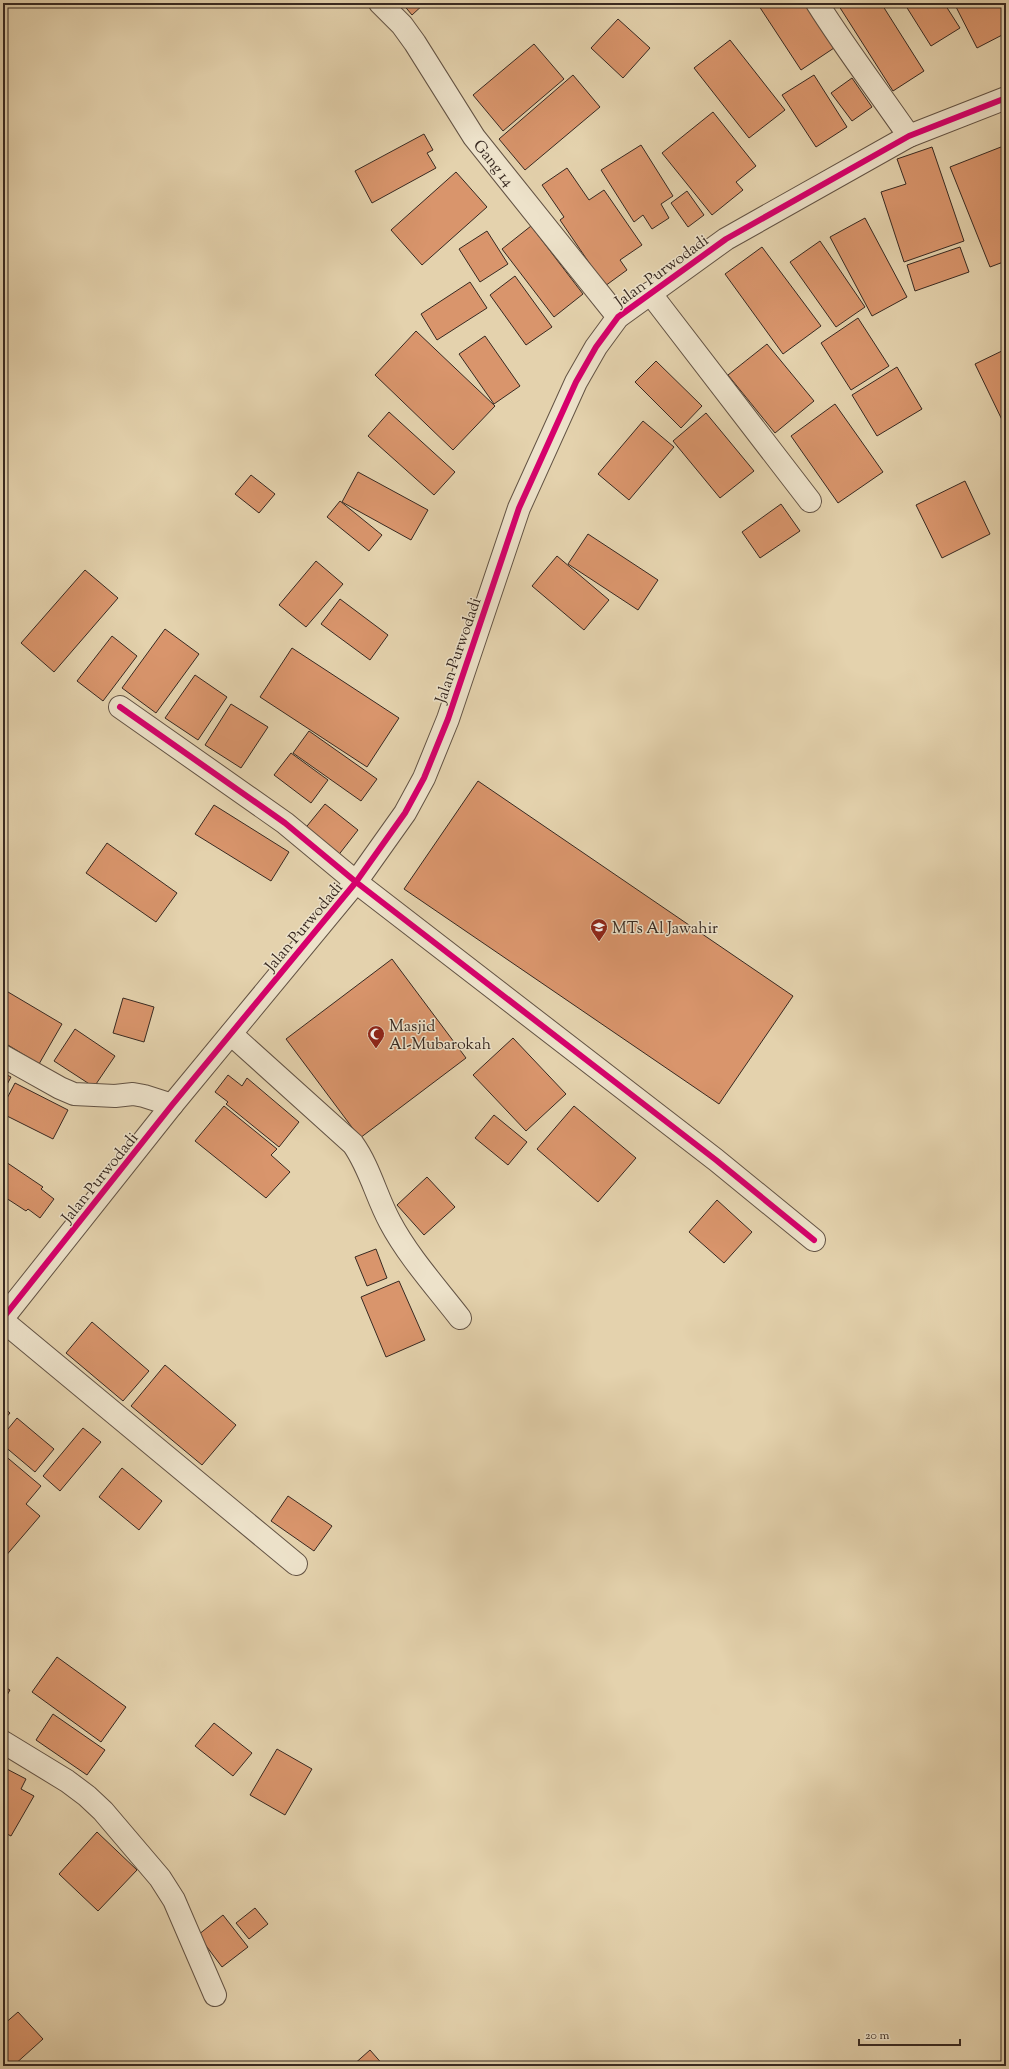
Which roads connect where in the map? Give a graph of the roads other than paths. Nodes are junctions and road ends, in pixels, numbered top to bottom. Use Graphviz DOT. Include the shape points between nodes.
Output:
graph roads {
  1 [pos="380,3"];
  2 [pos="817,3"];
  3 [pos="1006,98"];
  4 [pos="909,136"];
  5 [pos="650,293"];
  6 [pos="618,317"];
  7 [pos="810,501"];
  8 [pos="120,707"];
  9 [pos="356,882"];
  10 [pos="231,1034"];
  11 [pos="3,1056"];
  12 [pos="172,1106"];
  13 [pos="814,1240"];
  14 [pos="3,1318"];
  15 [pos="460,1318"];
  16 [pos="3,1321"];
  17 [pos="296,1564"];
  18 [pos="3,1742"];
  19 [pos="215,1995"];
  1 -- 6 [label="street, Gang 14" via="402,25 415,43 474,137"];
  2 -- 4 [label="street" via="838,37"];
  3 -- 4 [label="street, Jalan Purwodadi"];
  4 -- 5 [label="street, Jalan Purwodadi" via="726,239"];
  5 -- 6 [label="street, Jalan Purwodadi"];
  5 -- 7 [label="street"];
  6 -- 9 [label="street, Jalan Purwodadi" via="596,347 576,382 519,508 448,718 424,778 405,813"];
  8 -- 9 [label="street" via="285,823"];
  9 -- 10 [label="street, Jalan Purwodadi"];
  9 -- 13 [label="street" via="716,1160"];
  10 -- 12 [label="street, Jalan Purwodadi"];
  10 -- 15 [label="street" via="353,1144 401,1241"];
  11 -- 12 [label="street" via="74,1094 133,1094"];
  12 -- 14 [label="street, Jalan Purwodadi"];
  16 -- 17 [label="street"];
  18 -- 19 [label="street" via="67,1780 103,1811 174,1900"];
}
